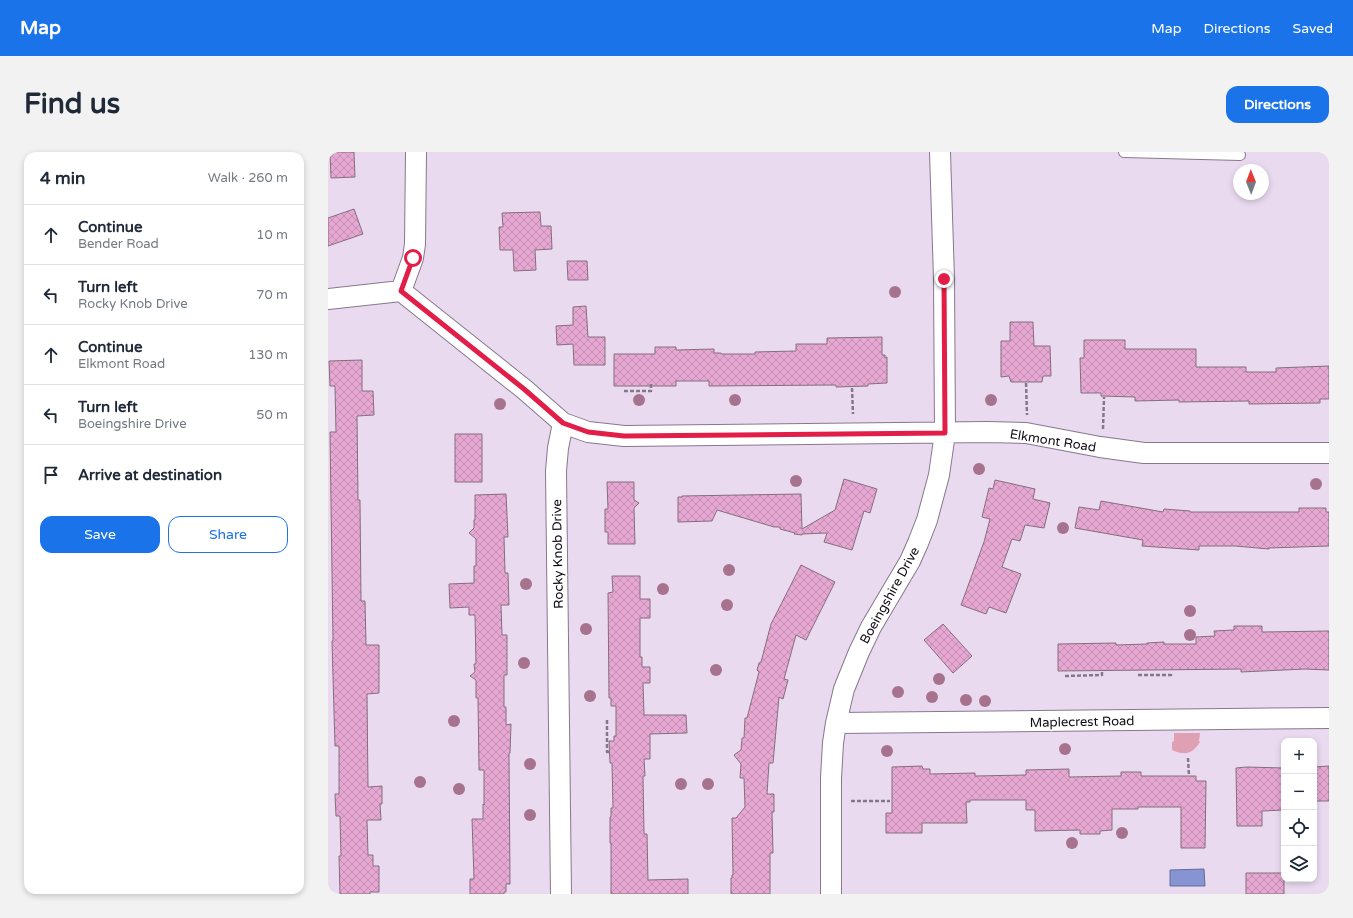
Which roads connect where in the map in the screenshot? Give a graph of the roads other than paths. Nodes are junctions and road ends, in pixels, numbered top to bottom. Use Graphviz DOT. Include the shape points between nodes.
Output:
graph roads {
  1 [pos="416,152"];
  2 [pos="940,152"];
  3 [pos="1124,152"];
  4 [pos="1240,155"];
  5 [pos="401,291"];
  6 [pos="328,299"];
  7 [pos="563,423"];
  8 [pos="945,433"];
  9 [pos="1329,453"];
  10 [pos="1329,718"];
  11 [pos="836,723"];
  12 [pos="561,894"];
  13 [pos="831,894"];
  1 -- 5 [label="street" via="415,244 413,258"];
  2 -- 8 [label="street, Boeingshire Drive"];
  3 -- 4 [label="lane"];
  5 -- 6 [label="street"];
  5 -- 7 [label="street"];
  7 -- 8 [label="street, Elkmont Road" via="588,432 624,436"];
  7 -- 12 [label="street, Rocky Knob Drive" via="556,471"];
  8 -- 9 [label="street, Elkmont Road" via="1026,433 1100,447 1158,454"];
  8 -- 11 [label="street, Boeingshire Drive" via="939,475 927,520 910,561 859,652 844,690"];
  10 -- 11 [label="street, Maplecrest Road"];
  11 -- 13 [label="street, Boeingshire Drive" via="832,743"];
}
